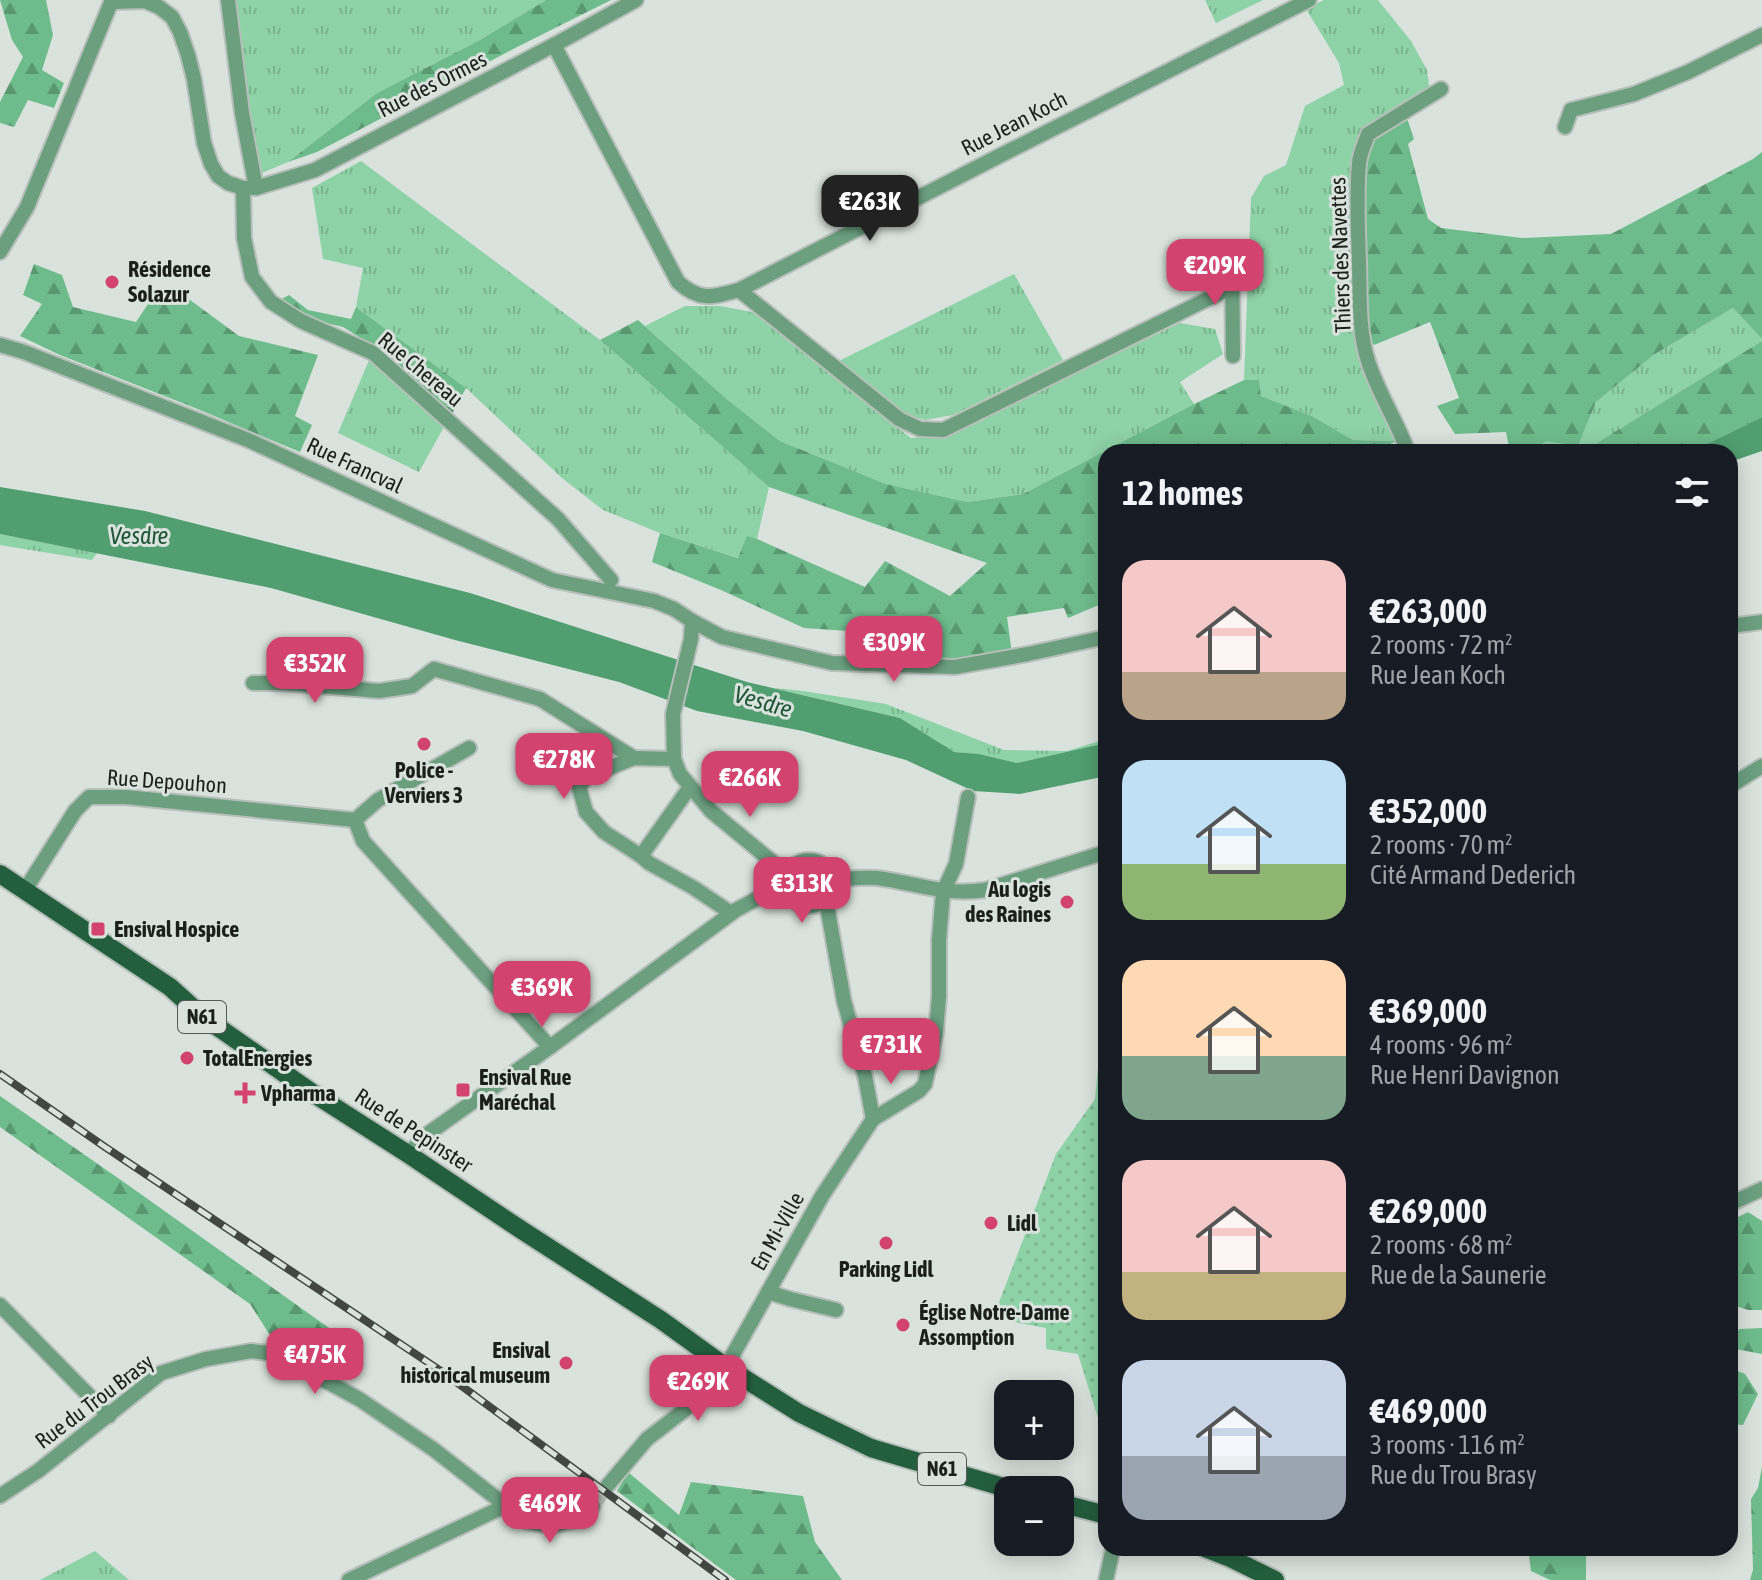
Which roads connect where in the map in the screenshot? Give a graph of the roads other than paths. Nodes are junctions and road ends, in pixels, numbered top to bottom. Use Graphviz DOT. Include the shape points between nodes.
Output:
graph roads {
  1 [pos="228,0"];
  2 [pos="636,0"];
  3 [pos="1309,0"];
  4 [pos="112,1"];
  5 [pos="1762,35"];
  6 [pos="554,45"];
  7 [pos="1441,89"];
  8 [pos="1565,127"];
  9 [pos="249,188"];
  10 [pos="0,252"];
  11 [pos="1232,256"];
  12 [pos="1234,286"];
  13 [pos="739,290"];
  14 [pos="0,345"];
  15 [pos="1233,356"];
  16 [pos="1405,444"];
  17 [pos="611,580"];
  18 [pos="692,621"];
  19 [pos="1762,622"];
  20 [pos="1738,625"];
  21 [pos="1098,639"];
  22 [pos="253,683"];
  23 [pos="469,748"];
  24 [pos="634,758"];
  25 [pos="674,759"];
  26 [pos="1762,766"];
  27 [pos="1738,781"];
  28 [pos="690,787"];
  29 [pos="968,797"];
  30 [pos="355,820"];
  31 [pos="1098,855"];
  32 [pos="641,856"];
  33 [pos="0,874"];
  34 [pos="787,874"];
  35 [pos="832,880"];
  36 [pos="25,890"];
  37 [pos="943,892"];
  38 [pos="788,893"];
  39 [pos="826,900"];
  40 [pos="731,913"];
  41 [pos="550,1047"];
  42 [pos="873,1119"];
  43 [pos="408,1154"];
  44 [pos="1762,1189"];
  45 [pos="1738,1200"];
  46 [pos="768,1292"];
  47 [pos="0,1305"];
  48 [pos="836,1310"];
  49 [pos="726,1367"];
  50 [pos="109,1416"];
  51 [pos="994,1484"];
  52 [pos="608,1485"];
  53 [pos="0,1496"];
  54 [pos="505,1506"];
  55 [pos="593,1506"];
  56 [pos="1074,1507"];
  57 [pos="1098,1513"];
  58 [pos="1111,1556"];
  59 [pos="1236,1556"];
  60 [pos="373,1575"];
  61 [pos="349,1580"];
  62 [pos="1106,1580"];
  63 [pos="1275,1580"];
  1 -- 9 [label="street, Rue Chereau"];
  2 -- 6 [label="street, Rue des Ormes"];
  3 -- 13 [label="street, Rue Jean Koch"];
  4 -- 9 [label="street" via="145,1 172,17 188,55 211,164 228,183"];
  4 -- 10 [label="street" via="27,207"];
  5 -- 8 [label="street" via="1634,94 1571,110"];
  6 -- 9 [label="street, Rue des Ormes" via="315,170"];
  6 -- 13 [label="street, Rue Jean Koch" via="678,282 700,297"];
  7 -- 16 [label="street, Thiers des Navettes" via="1368,134 1359,161 1362,334 1384,402"];
  9 -- 17 [label="street, Rue Chereau" via="244,238 252,277 271,302 373,353 558,519"];
  11 -- 12 [label="street"];
  12 -- 13 [label="street" via="943,430 920,429 899,419"];
  12 -- 15 [label="street"];
  14 -- 18 [label="street, Rue Francval" via="248,440 552,580 654,601"];
  18 -- 21 [label="street, Rue Francval" via="722,637 832,663 955,667"];
  18 -- 25 [label="street" via="673,714"];
  19 -- 20 [label="street"];
  22 -- 24 [label="street" via="379,691 412,686 434,669 540,699"];
  23 -- 30 [label="street" via="378,800"];
  24 -- 25 [label="street"];
  24 -- 32 [label="street" via="587,777 579,787 586,812 604,832"];
  25 -- 28 [label="street"];
  26 -- 27 [label="street"];
  28 -- 32 [label="street"];
  28 -- 34 [label="street"];
  29 -- 37 [label="street" via="956,864"];
  30 -- 36 [label="street, Rue Depouhon" via="89,797"];
  30 -- 41 [label="street" via="363,841"];
  31 -- 37 [label="street" via="985,890"];
  32 -- 40 [label="street"];
  33 -- 36 [label="main road, Rue de Pepinster / N61"];
  34 -- 35 [label="street" via="797,863 812,860 825,867"];
  34 -- 38 [label="street"];
  35 -- 37 [label="street" via="878,878"];
  35 -- 39 [label="street"];
  36 -- 43 [label="main road, Rue de Pepinster / N61" via="170,987 202,1016 311,1092"];
  37 -- 42 [label="street, En Mi-Ville" via="930,1069 919,1091"];
  38 -- 39 [label="street" via="793,901 810,907"];
  38 -- 40 [label="street" via="762,896"];
  39 -- 42 [label="street"];
  40 -- 41 [label="street"];
  41 -- 43 [label="street" via="429,1133"];
  42 -- 46 [label="street, En Mi-Ville"];
  43 -- 49 [label="main road, Rue de Pepinster / N61"];
  44 -- 45 [label="street"];
  46 -- 48 [label="street"];
  46 -- 49 [label="street, En Mi-Ville"];
  47 -- 50 [label="street"];
  49 -- 51 [label="main road, N61" via="799,1413 871,1448"];
  49 -- 52 [label="street, En Mi-Ville" via="647,1439"];
  50 -- 53 [label="street, Rue du Trou Brasy"];
  50 -- 54 [label="street, Rue du Trou Brasy" via="161,1373 251,1351 276,1354 372,1408"];
  54 -- 55 [label="street, Rue du Trou Brasy" via="527,1522 552,1526 573,1521"];
  54 -- 60 [label="street"];
  56 -- 57 [label="main road"];
  58 -- 62 [label="street"];
  59 -- 63 [label="main road"];
  60 -- 61 [label="street"];
}
